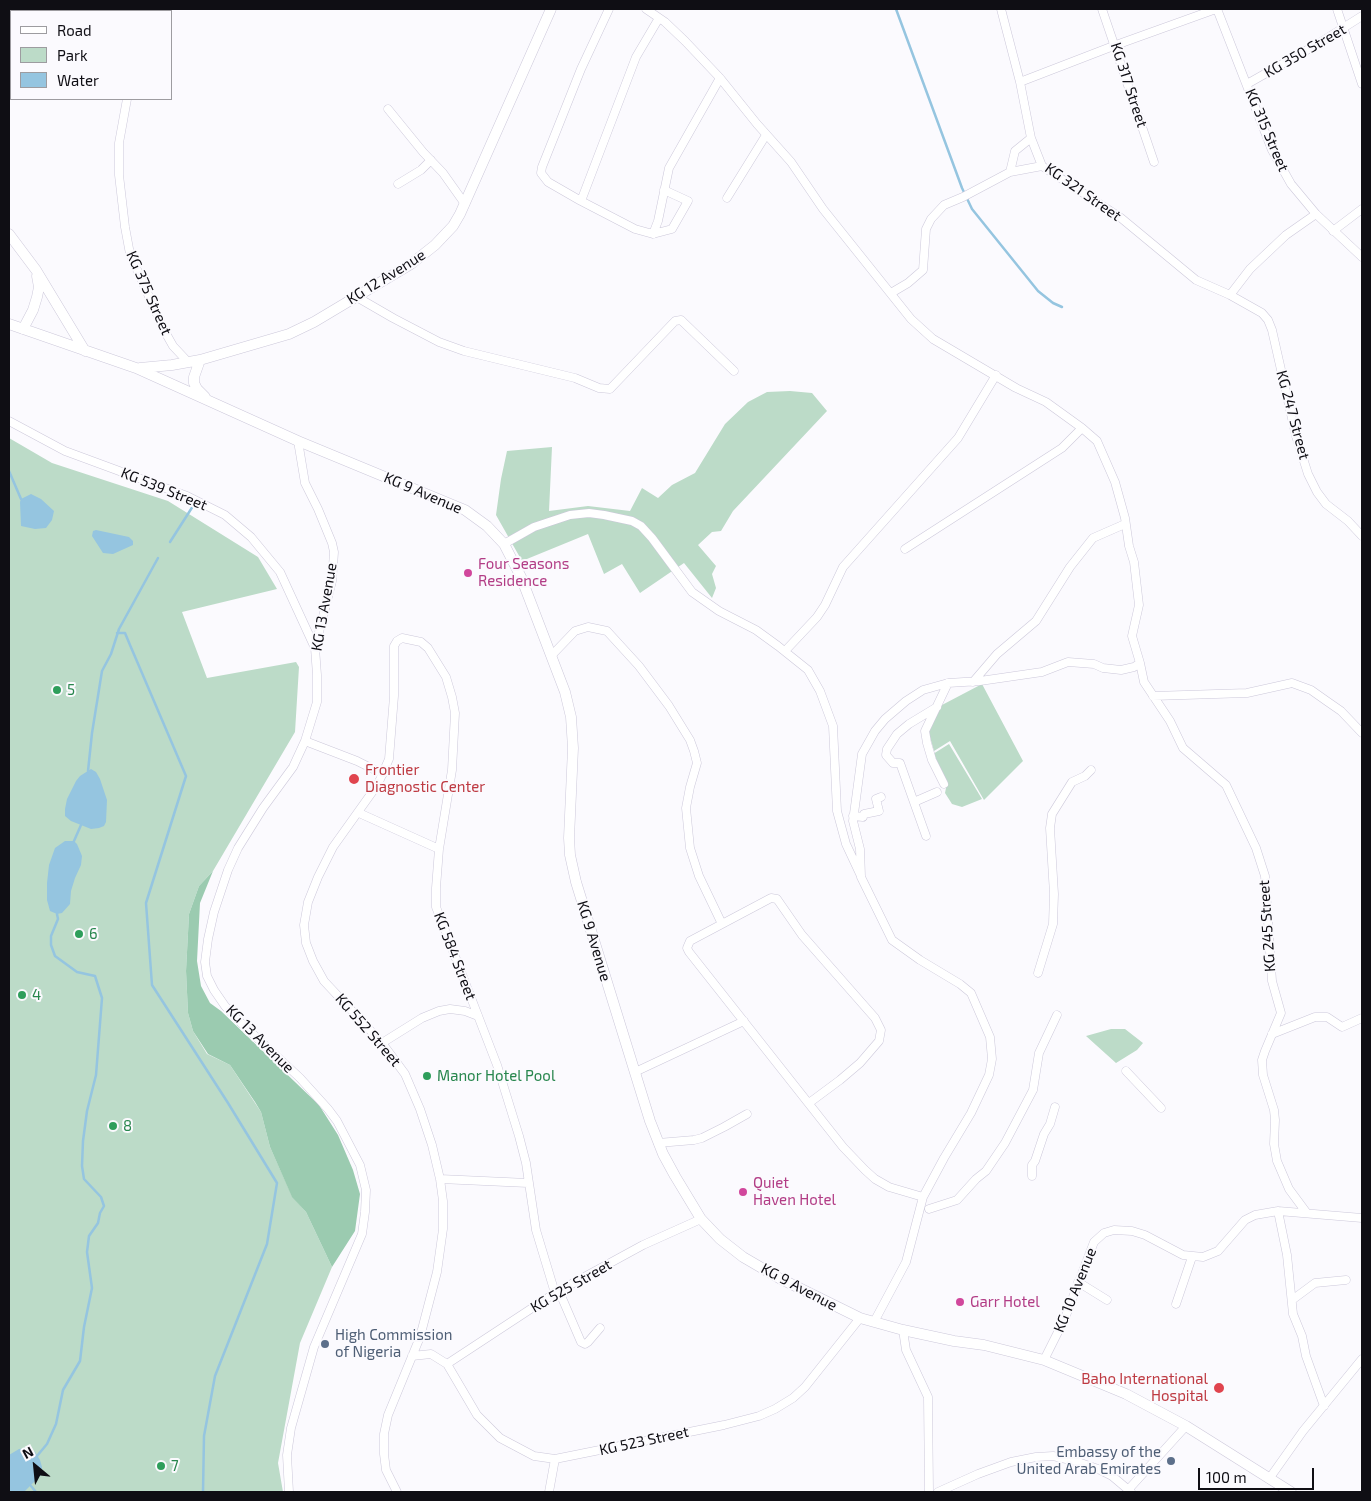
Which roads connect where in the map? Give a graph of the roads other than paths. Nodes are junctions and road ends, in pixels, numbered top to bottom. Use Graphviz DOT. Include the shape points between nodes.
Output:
graph roads {
  1 [pos="551,9"];
  2 [pos="609,9"];
  3 [pos="646,9"];
  4 [pos="1001,9"];
  5 [pos="1102,9"];
  6 [pos="1217,9"];
  7 [pos="1337,9"];
  8 [pos="1362,16"];
  9 [pos="659,18"];
  10 [pos="1344,28"];
  11 [pos="1116,45"];
  12 [pos="720,78"];
  13 [pos="1020,82"];
  14 [pos="1246,84"];
  15 [pos="1362,84"];
  16 [pos="127,100"];
  17 [pos="388,109"];
  18 [pos="766,135"];
  19 [pos="1031,138"];
  20 [pos="431,160"];
  21 [pos="1154,162"];
  22 [pos="1042,166"];
  23 [pos="1010,172"];
  24 [pos="398,184"];
  25 [pos="664,190"];
  26 [pos="727,198"];
  27 [pos="581,200"];
  28 [pos="465,204"];
  29 [pos="1362,209"];
  30 [pos="1316,214"];
  31 [pos="1334,231"];
  32 [pos="9,234"];
  33 [pos="653,234"];
  34 [pos="1362,257"];
  35 [pos="36,270"];
  36 [pos="891,292"];
  37 [pos="1230,295"];
  38 [pos="356,296"];
  39 [pos="9,324"];
  40 [pos="23,329"];
  41 [pos="85,351"];
  42 [pos="200,360"];
  43 [pos="188,362"];
  44 [pos="172,365"];
  45 [pos="136,368"];
  46 [pos="734,371"];
  47 [pos="996,375"];
  48 [pos="164,380"];
  49 [pos="208,400"];
  50 [pos="9,420"];
  51 [pos="1082,428"];
  52 [pos="298,441"];
  53 [pos="1125,524"];
  54 [pos="1362,536"];
  55 [pos="504,544"];
  56 [pos="905,550"];
  57 [pos="397,641"];
  58 [pos="315,648"];
  59 [pos="785,651"];
  60 [pos="552,655"];
  61 [pos="1140,663"];
  62 [pos="973,682"];
  63 [pos="948,683"];
  64 [pos="1153,696"];
  65 [pos="937,707"];
  66 [pos="1362,733"];
  67 [pos="305,741"];
  68 [pos="1090,770"];
  69 [pos="383,774"];
  70 [pos="944,784"];
  71 [pos="937,792"];
  72 [pos="882,796"];
  73 [pos="914,802"];
  74 [pos="359,812"];
  75 [pos="854,816"];
  76 [pos="926,836"];
  77 [pos="439,849"];
  78 [pos="861,877"];
  79 [pos="722,924"];
  80 [pos="1038,973"];
  81 [pos="1057,1015"];
  82 [pos="478,1016"];
  83 [pos="1362,1018"];
  84 [pos="744,1021"];
  85 [pos="1272,1034"];
  86 [pos="382,1043"];
  87 [pos="1126,1071"];
  88 [pos="635,1072"];
  89 [pos="809,1103"];
  90 [pos="1055,1107"];
  91 [pos="1161,1108"];
  92 [pos="747,1114"];
  93 [pos="658,1143"];
  94 [pos="1032,1176"];
  95 [pos="440,1179"];
  96 [pos="528,1183"];
  97 [pos="923,1197"];
  98 [pos="929,1209"];
  99 [pos="1278,1211"];
  100 [pos="1306,1212"];
  101 [pos="1362,1218"];
  102 [pos="701,1219"];
  103 [pos="1192,1257"];
  104 [pos="1346,1280"];
  105 [pos="1078,1282"];
  106 [pos="557,1292"];
  107 [pos="1107,1300"];
  108 [pos="1292,1300"];
  109 [pos="1176,1304"];
  110 [pos="860,1318"];
  111 [pos="874,1322"];
  112 [pos="600,1328"];
  113 [pos="903,1330"];
  114 [pos="412,1356"];
  115 [pos="1362,1359"];
  116 [pos="1044,1360"];
  117 [pos="447,1364"];
  118 [pos="1324,1406"];
  119 [pos="1186,1426"];
  120 [pos="555,1459"];
  121 [pos="1269,1479"];
  122 [pos="1130,1491"];
  123 [pos="289,1492"];
  124 [pos="397,1492"];
  125 [pos="549,1492"];
  126 [pos="929,1492"];
  127 [pos="938,1492"];
  128 [pos="1291,1492"];
  1 -- 28 [label="main road, KG 12 Avenue"];
  2 -- 27 [label="street" via="542,166 548,182"];
  3 -- 9 [label="street, KG 245 Street"];
  4 -- 13 [label="street, KG 321 Street"];
  5 -- 11 [label="street, KG 317 Street"];
  6 -- 11 [label="street"];
  6 -- 14 [label="street, KG 315 Street"];
  7 -- 10 [label="street"];
  8 -- 10 [label="street, KG 350 Street"];
  9 -- 12 [label="street, KG 245 Street" via="686,41"];
  9 -- 27 [label="street" via="636,58"];
  10 -- 14 [label="street, KG 350 Street"];
  10 -- 15 [label="street"];
  11 -- 13 [label="street"];
  11 -- 21 [label="street, KG 317 Street"];
  12 -- 18 [label="street, KG 245 Street"];
  12 -- 25 [label="street" via="669,168"];
  13 -- 19 [label="street, KG 321 Street"];
  14 -- 30 [label="street, KG 315 Street" via="1280,166 1290,184"];
  16 -- 43 [label="street, KG 375 Street" via="119,143 119,175 130,254 168,338"];
  17 -- 20 [label="street"];
  18 -- 26 [label="street"];
  18 -- 36 [label="street, KG 245 Street" via="791,162 823,209"];
  19 -- 22 [label="street, KG 321 Street"];
  19 -- 23 [label="street" via="1015,151"];
  20 -- 24 [label="street" via="422,170"];
  20 -- 28 [label="street"];
  22 -- 23 [label="street"];
  22 -- 37 [label="street, KG 321 Street" via="1121,218 1196,280"];
  23 -- 36 [label="street" via="944,205 926,229 923,270 913,280"];
  25 -- 33 [label="street"];
  25 -- 33 [label="street" via="688,202 672,229"];
  27 -- 33 [label="street" via="635,229"];
  28 -- 38 [label="main road, KG 12 Avenue" via="453,226 435,245 411,264"];
  29 -- 31 [label="street"];
  30 -- 31 [label="street, KG 315 Street"];
  30 -- 37 [label="street" via="1286,235 1250,269"];
  31 -- 34 [label="street, KG 315 Street"];
  32 -- 35 [label="main road"];
  35 -- 40 [label="main road" via="37,297"];
  35 -- 41 [label="main road"];
  36 -- 47 [label="street, KG 245 Street" via="902,309 933,339"];
  37 -- 54 [label="street, KG 247 Street" via="1262,313 1268,320 1308,474 1326,504"];
  38 -- 42 [label="main road, KG 12 Avenue" via="289,334"];
  38 -- 46 [label="street" via="439,342 575,378 598,388 610,389 676,321 681,320"];
  39 -- 40 [label="main road, KG 9 Avenue"];
  40 -- 41 [label="main road, KG 9 Avenue"];
  41 -- 45 [label="main road, KG 9 Avenue"];
  42 -- 43 [label="main road, KG 12 Avenue"];
  42 -- 49 [label="main road" via="194,383"];
  43 -- 44 [label="main road, KG 12 Avenue"];
  44 -- 45 [label="main road, KG 12 Avenue"];
  44 -- 48 [label="main road"];
  45 -- 48 [label="main road, KG 9 Avenue"];
  47 -- 51 [label="street, KG 245 Street" via="1046,402"];
  47 -- 59 [label="street" via="958,438 843,567 817,617"];
  48 -- 49 [label="main road, KG 9 Avenue"];
  49 -- 52 [label="main road, KG 9 Avenue"];
  50 -- 58 [label="street, KG 539 Street" via="65,451 188,496 225,516 251,538 280,572"];
  51 -- 53 [label="street, KG 245 Street" via="1102,450 1115,482"];
  51 -- 56 [label="street" via="1062,448"];
  52 -- 55 [label="main road, KG 9 Avenue" via="465,510"];
  52 -- 58 [label="street, KG 13 Avenue" via="305,483 334,552 332,581"];
  53 -- 61 [label="street, KG 245 Street" via="1139,605 1132,636"];
  53 -- 62 [label="street" via="1093,538 1070,567 1036,621 998,654"];
  55 -- 59 [label="street" via="534,527 570,515 604,514 632,521 652,538 692,592"];
  55 -- 60 [label="main road, KG 9 Avenue" via="521,577"];
  57 -- 69 [label="street, KG 552 Street" via="394,646 391,744"];
  57 -- 77 [label="street, KG 584 Street" via="408,638 428,648 446,677 452,697 452,770"];
  58 -- 67 [label="street, KG 13 Avenue" via="317,702"];
  59 -- 78 [label="street" via="808,670 827,708 832,726 837,811 846,844"];
  60 -- 79 [label="street" via="575,630 588,627 607,631 670,706 690,740 697,763 686,808 690,848 699,876"];
  60 -- 88 [label="main road, KG 9 Avenue" via="571,717 570,855"];
  61 -- 62 [label="street" via="1125,670 1068,662 1042,672"];
  61 -- 64 [label="street, KG 245 Street" via="1144,682"];
  62 -- 63 [label="street"];
  63 -- 65 [label="street"];
  63 -- 75 [label="street" via="923,690 906,701 875,731 862,754"];
  64 -- 66 [label="street" via="1247,693 1292,683 1311,690 1328,702"];
  64 -- 85 [label="street, KG 245 Street" via="1183,748 1226,784 1256,848 1265,876 1272,981 1281,1013"];
  65 -- 70 [label="street" via="925,731 932,760"];
  65 -- 73 [label="street" via="897,734 887,749 886,755 893,763 900,763"];
  67 -- 69 [label="street"];
  67 -- 123 [label="street, KG 13 Avenue" via="292,767 238,848 214,912 205,962 207,976 226,1006 333,1115 360,1165 366,1190 362,1234 314,1347 293,1419 287,1455"];
  68 -- 80 [label="street" via="1072,782 1052,814 1053,924"];
  69 -- 74 [label="street, KG 552 Street"];
  71 -- 73 [label="street"];
  72 -- 75 [label="street" via="876,800 879,811 863,817"];
  73 -- 76 [label="street"];
  74 -- 77 [label="street"];
  74 -- 86 [label="street, KG 552 Street" via="333,847 308,902 304,925 306,943 324,981"];
  75 -- 78 [label="street"];
  77 -- 82 [label="street, KG 584 Street" via="436,907"];
  78 -- 97 [label="street" via="892,940 971,994 990,1037 992,1059 989,1076 972,1113"];
  79 -- 84 [label="street" via="690,942 687,948"];
  79 -- 89 [label="street" via="771,898 777,899 802,936 879,1024 881,1034 873,1049"];
  81 -- 98 [label="street" via="1039,1053 1033,1090 1005,1143 986,1171 957,1200"];
  82 -- 86 [label="street" via="465,1010 439,1011"];
  82 -- 96 [label="street, KG 584 Street" via="519,1136"];
  83 -- 85 [label="street" via="1342,1027 1327,1017 1315,1017"];
  84 -- 88 [label="street"];
  84 -- 89 [label="street"];
  85 -- 100 [label="street, KG 245 Street" via="1262,1060 1263,1075 1274,1110 1277,1161 1289,1189"];
  86 -- 95 [label="street, KG 552 Street" via="406,1074 432,1145"];
  87 -- 91 [label="street"];
  88 -- 93 [label="main road, KG 9 Avenue"];
  89 -- 97 [label="street" via="843,1147 875,1179"];
  90 -- 94 [label="street" via="1032,1165"];
  92 -- 93 [label="street" via="702,1138"];
  93 -- 102 [label="main road, KG 9 Avenue"];
  95 -- 96 [label="street"];
  95 -- 114 [label="street, KG 552 Street" via="443,1229 437,1272"];
  96 -- 106 [label="street, KG 584 Street" via="536,1230"];
  97 -- 111 [label="street" via="906,1262"];
  99 -- 100 [label="street"];
  99 -- 103 [label="street" via="1245,1220 1218,1251"];
  99 -- 108 [label="street"];
  100 -- 101 [label="street"];
  102 -- 106 [label="street, KG 525 Street" via="643,1245"];
  102 -- 110 [label="main road, KG 9 Avenue" via="743,1256"];
  103 -- 105 [label="street, KG 10 Avenue" via="1169,1249 1145,1235 1114,1230 1094,1242"];
  103 -- 109 [label="street"];
  104 -- 108 [label="street" via="1315,1283"];
  105 -- 107 [label="street"];
  105 -- 116 [label="street, KG 10 Avenue"];
  106 -- 112 [label="street, KG 584 Street" via="581,1342 588,1342"];
  106 -- 117 [label="street, KG 525 Street"];
  108 -- 118 [label="street" via="1306,1356"];
  110 -- 111 [label="main road, KG 9 Avenue"];
  110 -- 120 [label="street, KG 523 Street" via="805,1387 775,1409 724,1425"];
  111 -- 113 [label="main road, KG 9 Avenue"];
  113 -- 116 [label="main road, KG 9 Avenue"];
  113 -- 126 [label="street" via="906,1350 928,1397"];
  114 -- 117 [label="street, KG 523 Street" via="431,1354"];
  114 -- 124 [label="street, KG 552 Street" via="388,1415 384,1434 386,1470"];
  115 -- 118 [label="street"];
  116 -- 119 [label="main road, KG 9 Avenue" via="1126,1394"];
  117 -- 120 [label="street, KG 523 Street" via="477,1414 500,1438 534,1456"];
  118 -- 121 [label="street"];
  119 -- 121 [label="main road, KG 9 Avenue"];
  119 -- 122 [label="street"];
  120 -- 125 [label="street"];
  121 -- 128 [label="main road, KG 9 Avenue"];
  122 -- 127 [label="street" via="1098,1469 1068,1459 1036,1456 1010,1462"];
}
